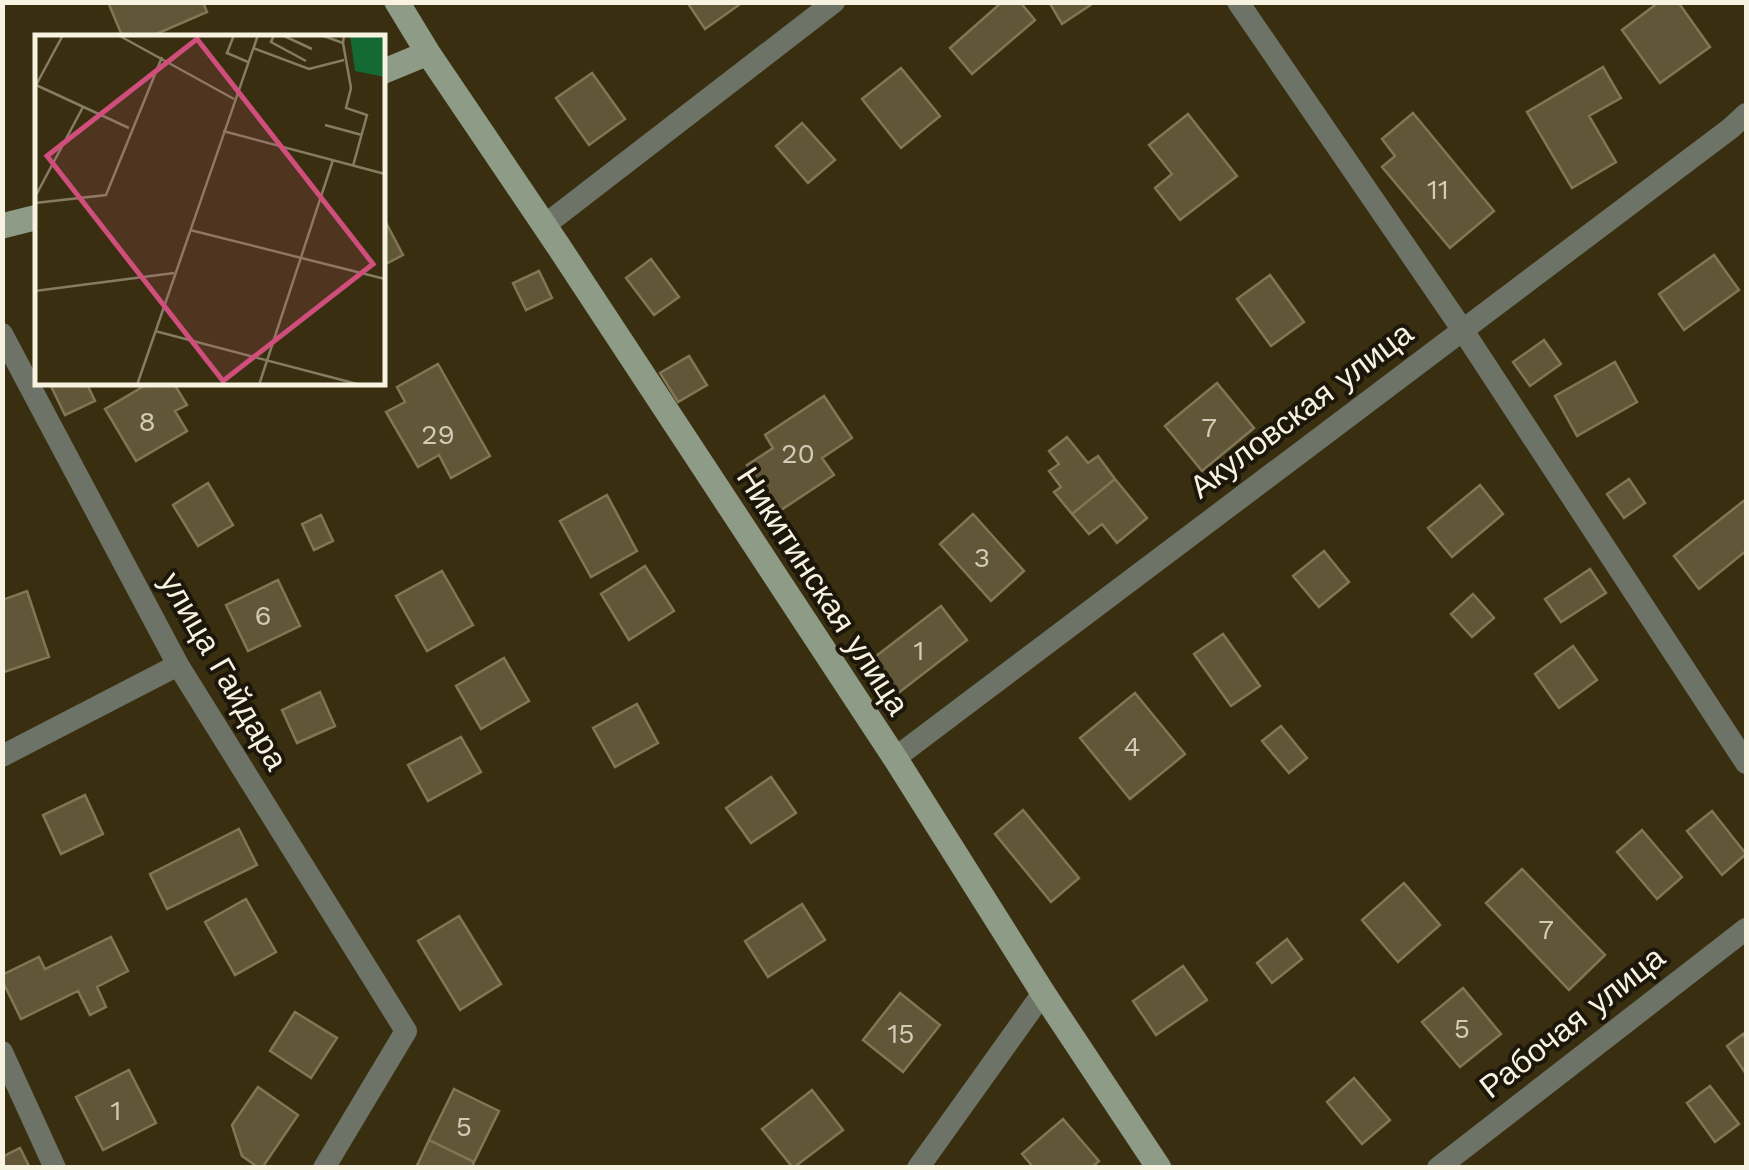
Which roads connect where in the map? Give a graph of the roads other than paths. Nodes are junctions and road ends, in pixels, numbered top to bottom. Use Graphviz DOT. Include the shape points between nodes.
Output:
graph roads {
  1 [pos="397,2"];
  2 [pos="834,2"];
  3 [pos="1238,2"];
  4 [pos="428,53"];
  5 [pos="385,71"];
  6 [pos="1746,114"];
  7 [pos="35,217"];
  8 [pos="544,225"];
  9 [pos="2,226"];
  10 [pos="1462,329"];
  11 [pos="2,334"];
  12 [pos="178,666"];
  13 [pos="2,756"];
  14 [pos="894,758"];
  15 [pos="1746,763"];
  16 [pos="1746,928"];
  17 [pos="1043,993"];
  18 [pos="2,1052"];
  19 [pos="55,1168"];
  20 [pos="324,1168"];
  21 [pos="918,1168"];
  22 [pos="1158,1168"];
  23 [pos="1438,1168"];
  1 -- 4 [label="street, Никитинская улица"];
  2 -- 8 [label="street"];
  3 -- 10 [label="street"];
  4 -- 5 [label="street"];
  4 -- 8 [label="street, Никитинская улица"];
  6 -- 10 [label="street, Акуловская улица"];
  7 -- 9 [label="street"];
  8 -- 14 [label="street, Никитинская улица"];
  10 -- 14 [label="street, Акуловская улица"];
  10 -- 15 [label="street"];
  11 -- 12 [label="street, улица Гайдара"];
  12 -- 13 [label="street"];
  12 -- 20 [label="street, улица Гайдара" via="406,1031"];
  14 -- 17 [label="street, Никитинская улица"];
  16 -- 23 [label="street, Рабочая улица"];
  17 -- 21 [label="street"];
  17 -- 22 [label="street, Никитинская улица"];
  18 -- 19 [label="street"];
}
